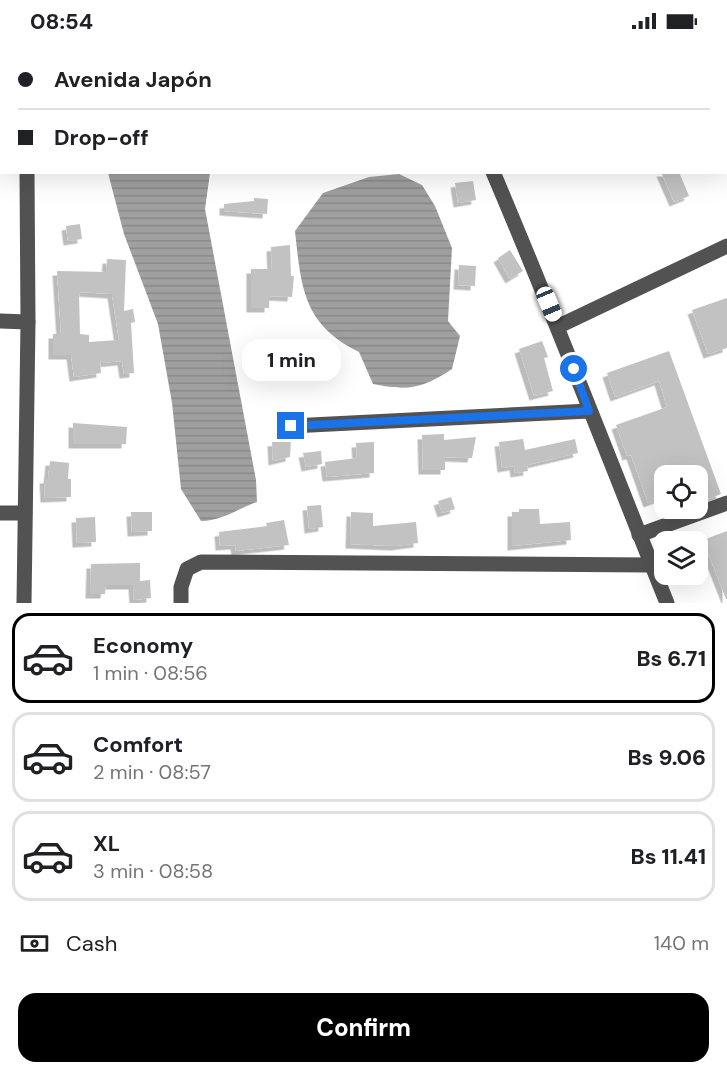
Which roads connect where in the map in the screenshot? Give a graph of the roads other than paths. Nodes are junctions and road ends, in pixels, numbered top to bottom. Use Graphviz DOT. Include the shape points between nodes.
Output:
graph roads {
  1 [pos="27,174"];
  2 [pos="495,174"];
  3 [pos="727,246"];
  4 [pos="0,321"];
  5 [pos="28,322"];
  6 [pos="559,326"];
  7 [pos="589,411"];
  8 [pos="291,426"];
  9 [pos="727,503"];
  10 [pos="0,513"];
  11 [pos="25,513"];
  12 [pos="639,535"];
  13 [pos="651,566"];
  14 [pos="24,603"];
  15 [pos="181,603"];
  16 [pos="667,603"];
  1 -- 5 [label="street"];
  2 -- 6 [label="street"];
  3 -- 6 [label="street"];
  4 -- 5 [label="street"];
  5 -- 11 [label="street"];
  6 -- 7 [label="street"];
  7 -- 8 [label="street"];
  7 -- 12 [label="street"];
  9 -- 12 [label="street"];
  10 -- 11 [label="street"];
  11 -- 14 [label="street"];
  12 -- 13 [label="street"];
  13 -- 15 [label="street" via="201,562 187,569"];
  13 -- 16 [label="street"];
}
